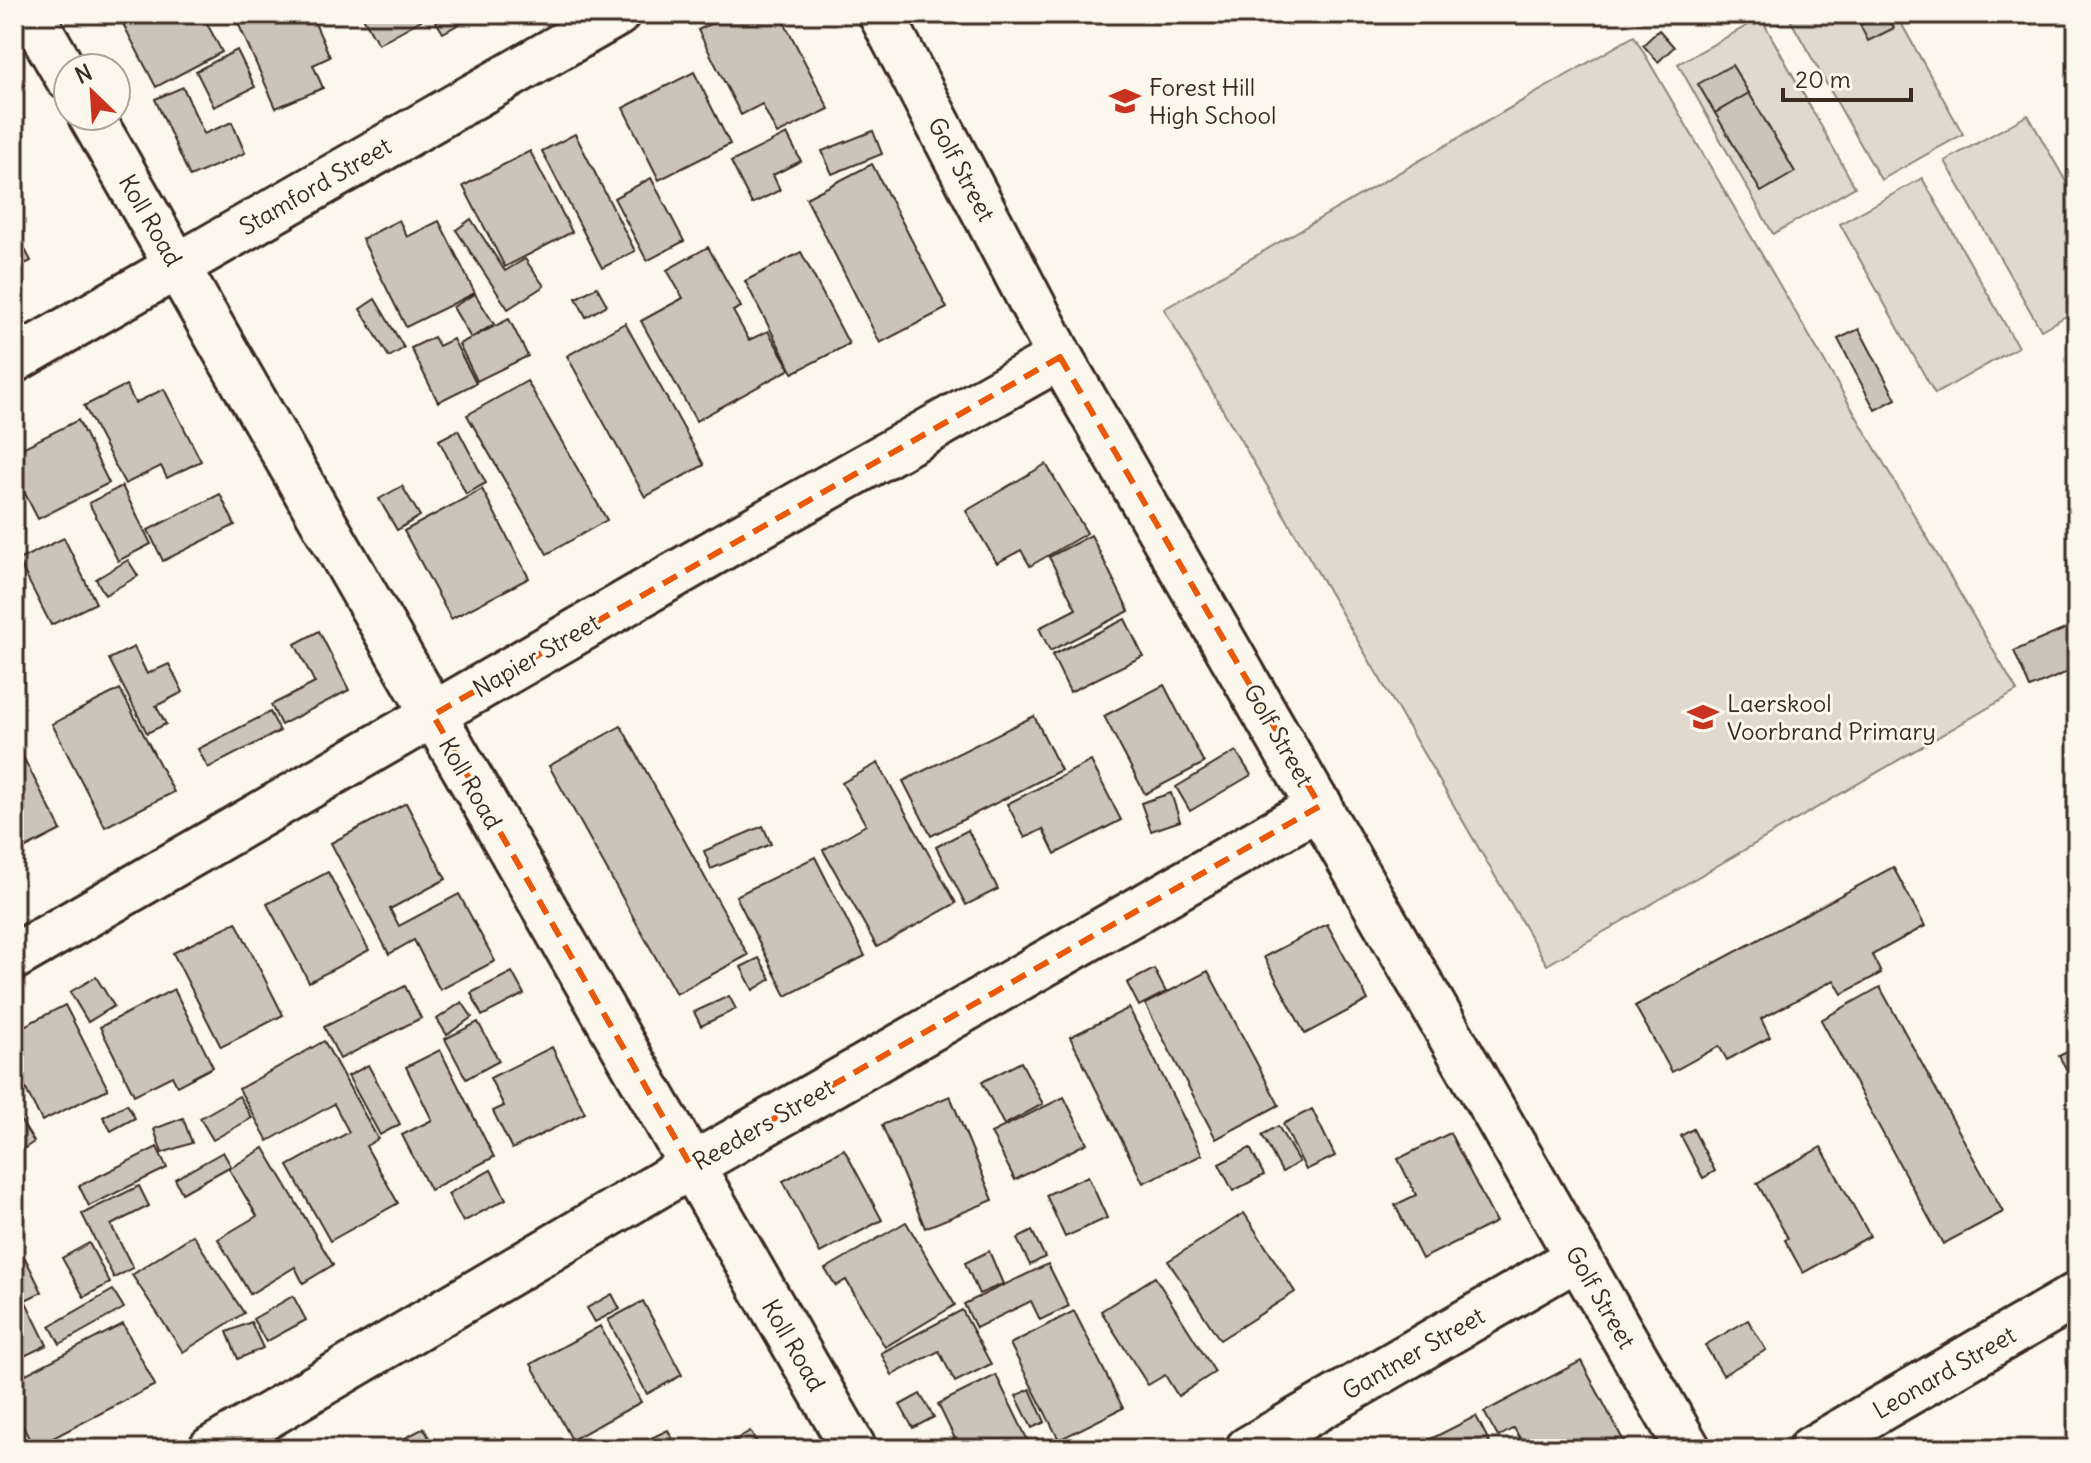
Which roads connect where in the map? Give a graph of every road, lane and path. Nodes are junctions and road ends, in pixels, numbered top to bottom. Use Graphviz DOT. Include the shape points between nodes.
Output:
graph roads {
  1 [pos="31,14"];
  2 [pos="617,14"];
  3 [pos="881,14"];
  4 [pos="53,52"];
  5 [pos="100,132"];
  6 [pos="178,264"];
  7 [pos="1060,357"];
  8 [pos="14,360"];
  9 [pos="433,715"];
  10 [pos="1320,806"];
  11 [pos="14,957"];
  12 [pos="691,1166"];
  13 [pos="1578,1257"];
  14 [pos="2077,1295"];
  15 [pos="211,1449"];
  16 [pos="854,1449"];
  17 [pos="1248,1449"];
  18 [pos="1688,1449"];
  19 [pos="1811,1449"];
  1 -- 4 [label="street"];
  2 -- 6 [label="street, Stamford Street"];
  3 -- 7 [label="street, Golf Street"];
  5 -- 6 [label="street, Koll Road"];
  6 -- 8 [label="street, Stamford Street"];
  6 -- 9 [label="street, Koll Road"];
  7 -- 9 [label="street, Napier Street"];
  7 -- 10 [label="street, Golf Street"];
  9 -- 11 [label="street, Napier Street"];
  9 -- 12 [label="street, Koll Road"];
  10 -- 12 [label="street, Reeders Street"];
  10 -- 13 [label="street, Golf Street"];
  12 -- 15 [label="street, Reeders Street"];
  12 -- 16 [label="street, Koll Road"];
  13 -- 17 [label="street, Gantner Street"];
  13 -- 18 [label="street, Golf Street"];
  14 -- 19 [label="street, Leonard Street"];
}
